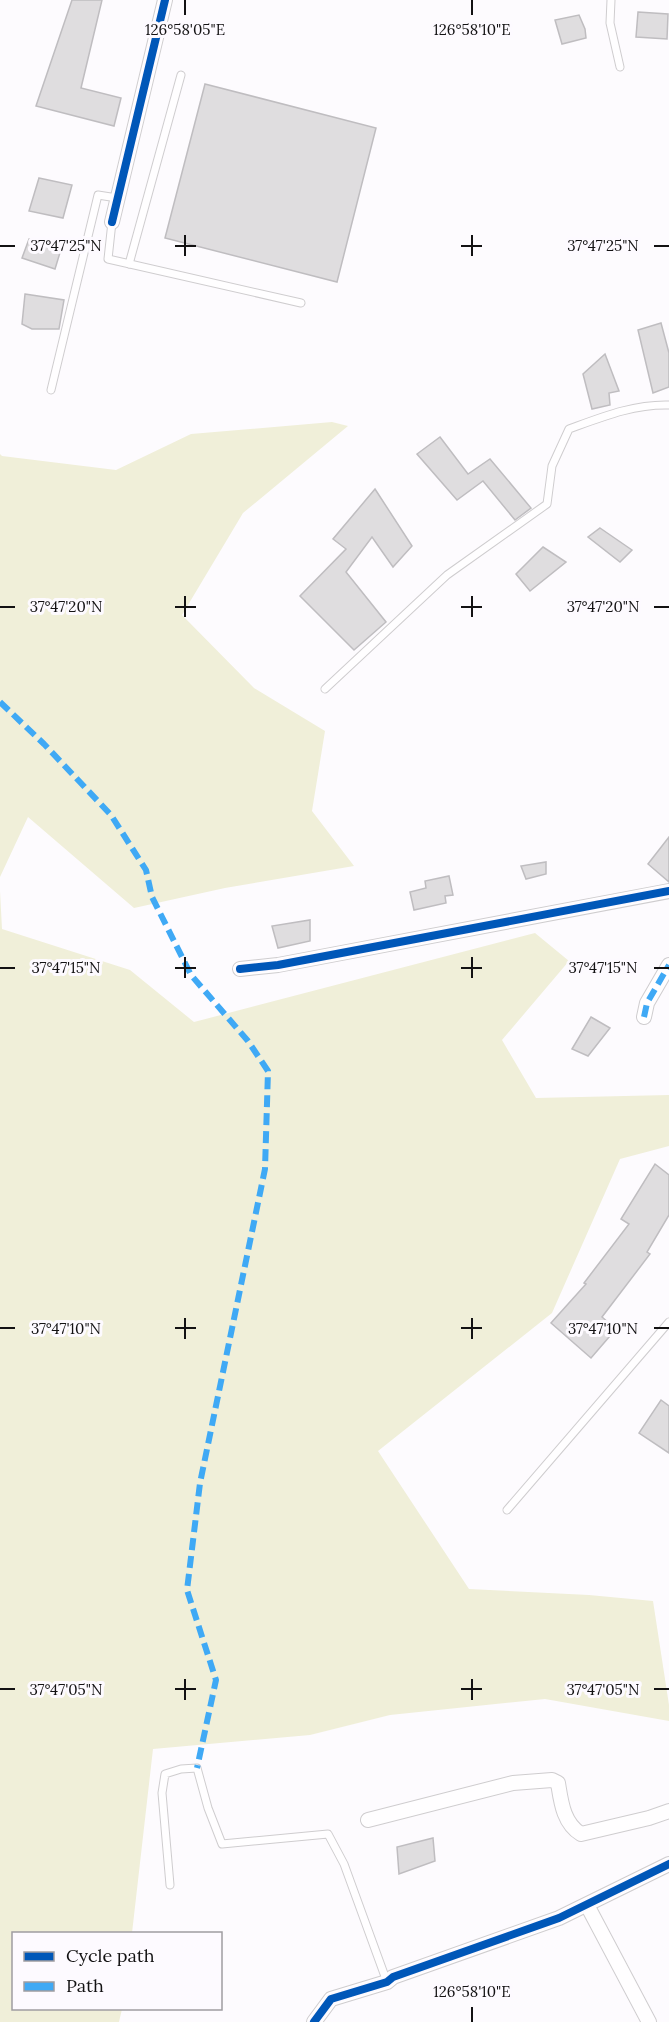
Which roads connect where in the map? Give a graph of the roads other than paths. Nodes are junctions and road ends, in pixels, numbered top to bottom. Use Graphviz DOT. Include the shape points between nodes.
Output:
graph roads {
  1 [pos="165,0"];
  2 [pos="611,0"];
  3 [pos="620,67"];
  4 [pos="182,75"];
  5 [pos="117,198"];
  6 [pos="112,222"];
  7 [pos="129,264"];
  8 [pos="301,303"];
  9 [pos="51,390"];
  10 [pos="669,405"];
  11 [pos="325,689"];
  12 [pos="669,891"];
  13 [pos="669,965"];
  14 [pos="240,969"];
  15 [pos="644,1017"];
  16 [pos="669,1322"];
  17 [pos="507,1510"];
  18 [pos="669,1811"];
  19 [pos="368,1820"];
  20 [pos="669,1864"];
  21 [pos="170,1885"];
  22 [pos="587,1905"];
  23 [pos="387,1982"];
  24 [pos="314,2022"];
  25 [pos="649,2022"];
  1 -- 5 [label="street"];
  2 -- 3 [label="lane" via="610,23"];
  4 -- 7 [label="lane"];
  5 -- 6 [label="street"];
  5 -- 9 [label="lane" via="98,195"];
  6 -- 7 [label="lane" via="108,259"];
  7 -- 8 [label="lane"];
  10 -- 11 [label="lane" via="649,404 569,429 552,466 547,504 447,575"];
  12 -- 14 [label="street"];
  13 -- 15 [label="street" via="647,1003"];
  16 -- 17 [label="lane"];
  18 -- 19 [label="street" via="581,1834 573,1829 562,1807 558,1783 552,1780 513,1783"];
  20 -- 22 [label="street"];
  21 -- 23 [label="lane" via="162,1793 165,1774 197,1768 222,1845 328,1834 344,1864"];
  22 -- 23 [label="street"];
  22 -- 25 [label="street"];
  23 -- 24 [label="street" via="331,1999"];
}
